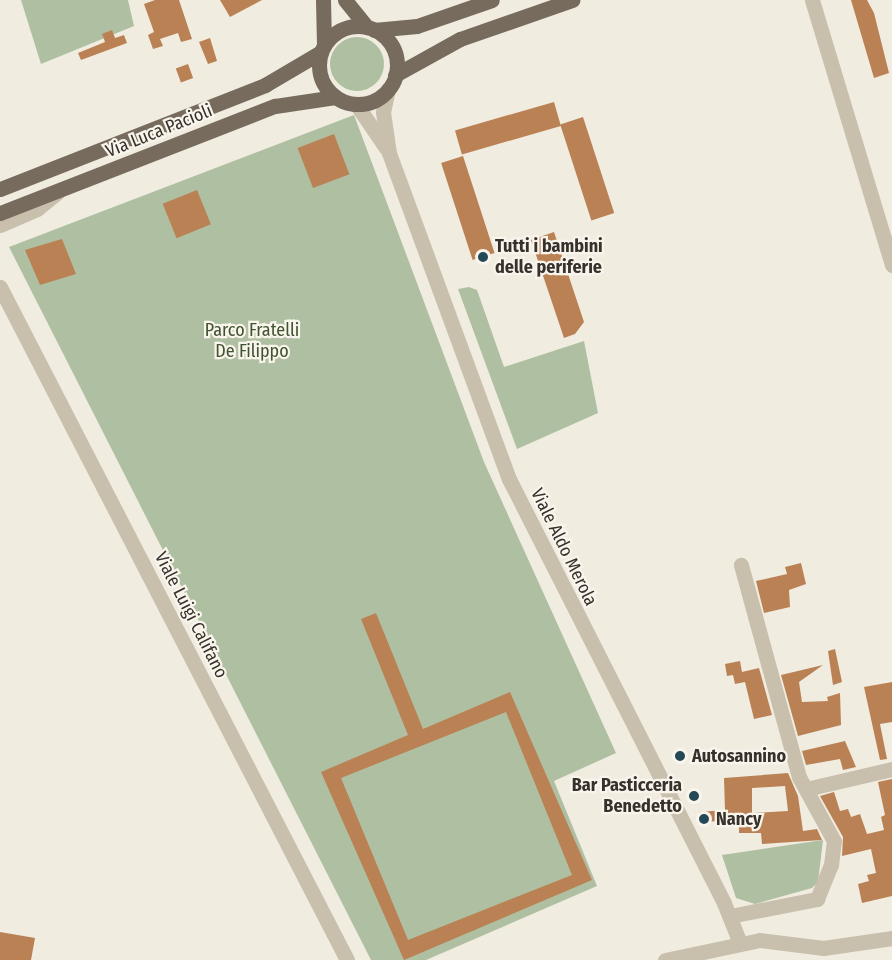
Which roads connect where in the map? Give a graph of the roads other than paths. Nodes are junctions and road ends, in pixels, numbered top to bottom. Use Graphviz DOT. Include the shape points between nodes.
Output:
graph roads {
  1 [pos="323,0"];
  2 [pos="345,0"];
  3 [pos="492,0"];
  4 [pos="572,0"];
  5 [pos="812,0"];
  6 [pos="370,28"];
  7 [pos="323,49"];
  8 [pos="392,82"];
  9 [pos="335,97"];
  10 [pos="356,104"];
  11 [pos="389,153"];
  12 [pos="0,189"];
  13 [pos="57,192"];
  14 [pos="0,213"];
  15 [pos="0,225"];
  16 [pos="892,265"];
  17 [pos="0,287"];
  18 [pos="741,565"];
  19 [pos="892,769"];
  20 [pos="806,789"];
  21 [pos="730,916"];
  22 [pos="892,938"];
  23 [pos="740,943"];
  24 [pos="713,955"];
  25 [pos="347,960"];
  26 [pos="665,960"];
  1 -- 7 [label="main road"];
  2 -- 6 [label="main road"];
  3 -- 6 [label="main road" via="417,26"];
  4 -- 8 [label="main road" via="460,39"];
  5 -- 16 [label="street"];
  6 -- 7 [label="main road" via="338,31"];
  6 -- 8 [label="main road" via="394,52"];
  7 -- 9 [label="main road" via="320,72"];
  7 -- 12 [label="main road, Via Luca Pacioli" via="265,85"];
  8 -- 10 [label="main road" via="379,97"];
  8 -- 11 [label="street, Viale Aldo Merola" via="383,112"];
  9 -- 10 [label="main road"];
  9 -- 13 [label="main road, Via Luca Pacioli" via="274,106"];
  10 -- 11 [label="street, Viale Aldo Merola"];
  11 -- 21 [label="street, Viale Aldo Merola" via="509,479"];
  13 -- 14 [label="main road, Via Luca Pacioli"];
  13 -- 15 [label="street" via="37,209"];
  17 -- 25 [label="street, Viale Luigi Califano"];
  18 -- 20 [label="street" via="790,749"];
  19 -- 20 [label="street"];
  20 -- 21 [label="street" via="834,841 823,892 806,904"];
  21 -- 23 [label="street, Viale Aldo Merola"];
  22 -- 23 [label="street" via="823,948 773,939"];
  23 -- 24 [label="street"];
  24 -- 26 [label="street"];
}
